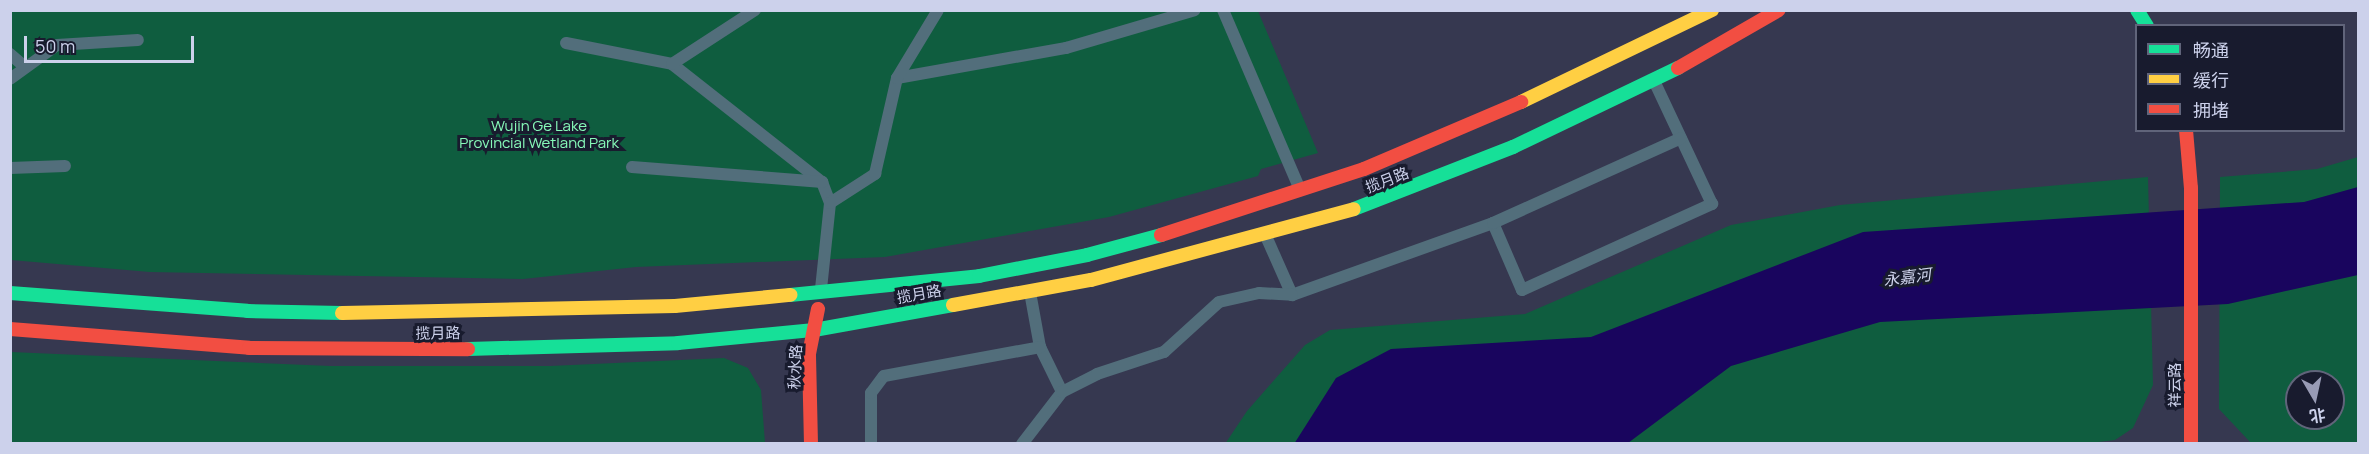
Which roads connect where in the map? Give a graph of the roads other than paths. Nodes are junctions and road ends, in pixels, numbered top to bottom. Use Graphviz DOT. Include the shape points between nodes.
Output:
graph roads {
  1 [pos="755,10"];
  2 [pos="938,10"];
  3 [pos="1195,10"];
  4 [pos="1223,10"];
  5 [pos="1712,10"];
  6 [pos="1779,10"];
  7 [pos="2137,10"];
  8 [pos="2146,24"];
  9 [pos="138,40"];
  10 [pos="566,43"];
  11 [pos="10,54"];
  12 [pos="672,64"];
  13 [pos="25,67"];
  14 [pos="897,78"];
  15 [pos="10,79"];
  16 [pos="1654,82"];
  17 [pos="2186,132"];
  18 [pos="1681,138"];
  19 [pos="65,166"];
  20 [pos="632,167"];
  21 [pos="10,168"];
  22 [pos="822,182"];
  23 [pos="1300,191"];
  24 [pos="830,203"];
  25 [pos="1493,223"];
  26 [pos="1265,234"];
  27 [pos="821,292"];
  28 [pos="1030,292"];
  29 [pos="10,294"];
  30 [pos="1292,295"];
  31 [pos="10,329"];
  32 [pos="814,330"];
  33 [pos="1040,347"];
  34 [pos="1062,392"];
  35 [pos="811,444"];
  36 [pos="871,444"];
  37 [pos="1022,444"];
  38 [pos="2191,444"];
  1 -- 12 [label="lane"];
  2 -- 14 [label="lane"];
  3 -- 14 [label="lane" via="1066,48"];
  4 -- 23 [label="lane"];
  5 -- 23 [label="street, 揽月路" via="1501,112"];
  6 -- 16 [label="street, 揽月路"];
  7 -- 8 [label="street"];
  9 -- 13 [label="lane" via="57,45"];
  10 -- 12 [label="lane"];
  11 -- 13 [label="lane"];
  12 -- 22 [label="lane"];
  13 -- 15 [label="lane"];
  14 -- 24 [label="lane" via="875,174"];
  16 -- 18 [label="lane"];
  16 -- 26 [label="street, 揽月路" via="1513,147 1375,203"];
  17 -- 38 [label="street, 祥云路" via="2191,188"];
  18 -- 25 [label="lane"];
  18 -- 25 [label="lane" via="1712,204 1522,290"];
  19 -- 21 [label="lane"];
  20 -- 22 [label="lane"];
  22 -- 24 [label="lane"];
  23 -- 27 [label="street, 揽月路" via="1228,216 1087,255 979,276"];
  24 -- 27 [label="lane"];
  25 -- 30 [label="lane"];
  26 -- 28 [label="street, 揽月路"];
  26 -- 30 [label="lane"];
  27 -- 29 [label="street, 揽月路" via="675,306 409,314 247,311"];
  27 -- 32 [label="street, 秋水路"];
  28 -- 32 [label="street, 揽月路"];
  28 -- 33 [label="lane"];
  30 -- 34 [label="lane" via="1259,292 1219,302 1164,352 1097,374"];
  31 -- 32 [label="street, 揽月路" via="249,348 413,350 678,343"];
  32 -- 35 [label="street, 秋水路" via="809,354"];
  33 -- 34 [label="lane"];
  33 -- 36 [label="lane" via="884,376 872,393"];
  34 -- 37 [label="lane"];
}
